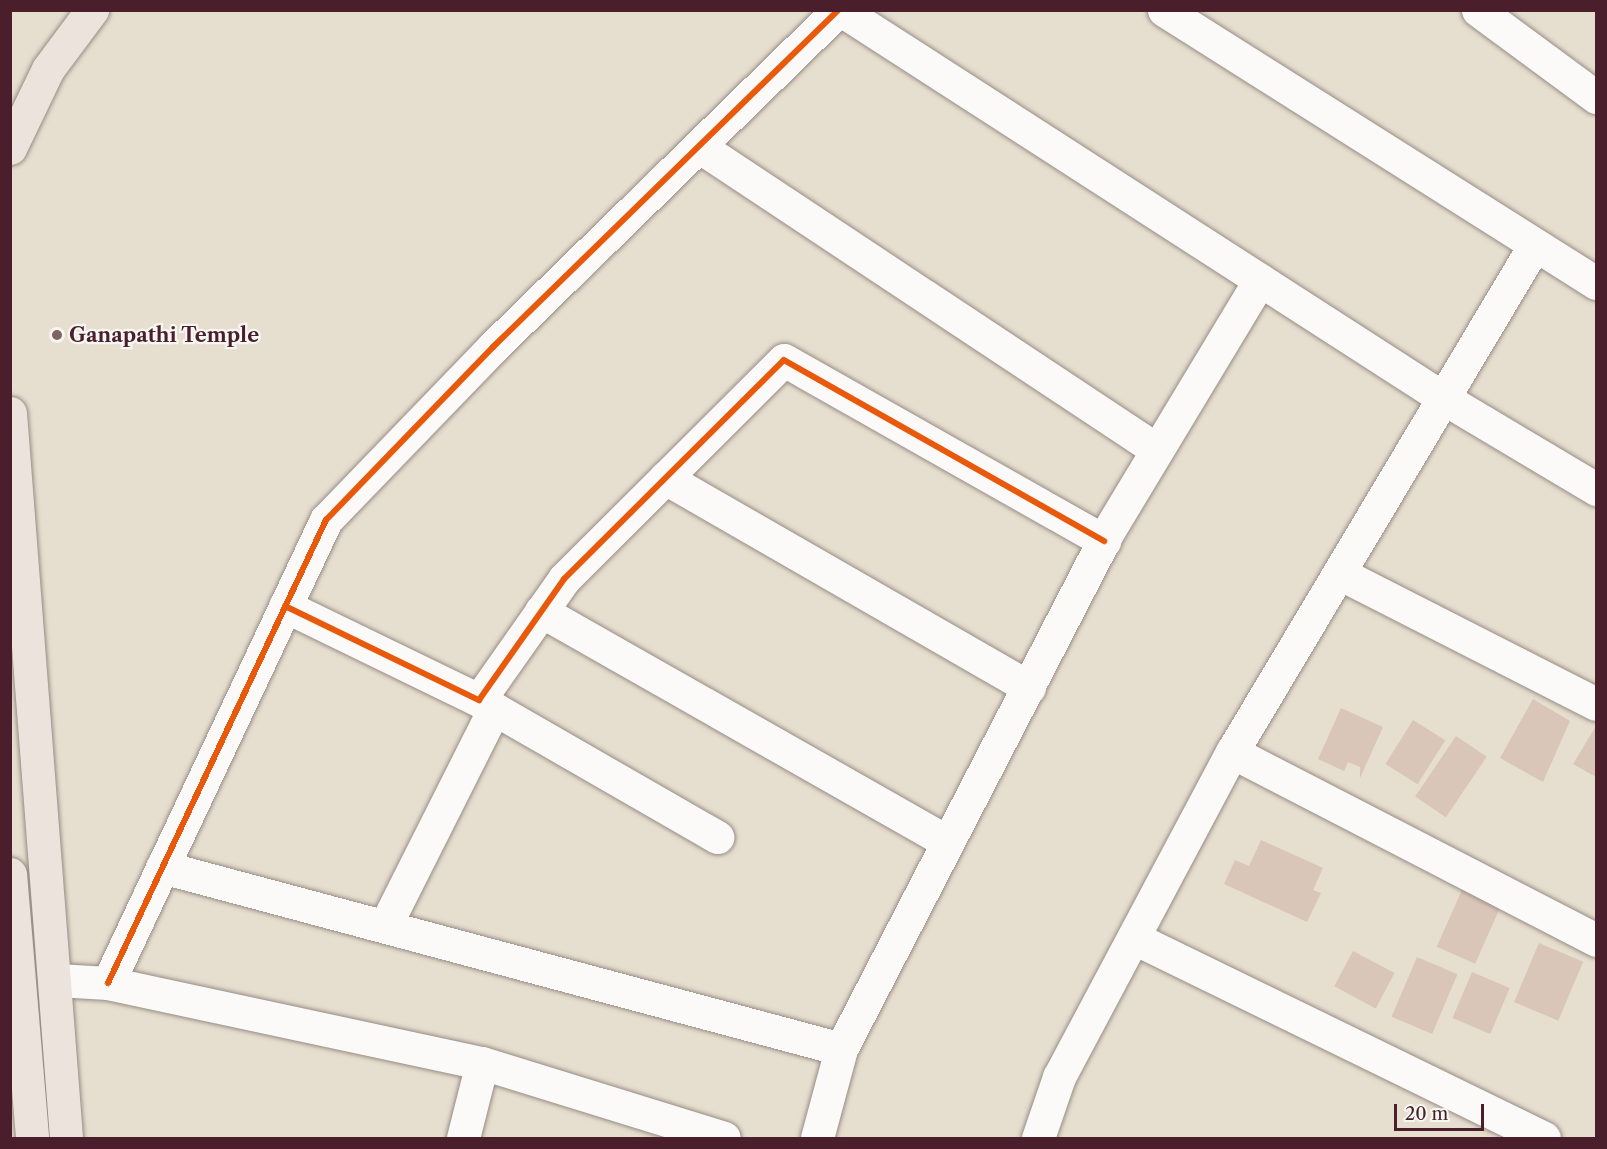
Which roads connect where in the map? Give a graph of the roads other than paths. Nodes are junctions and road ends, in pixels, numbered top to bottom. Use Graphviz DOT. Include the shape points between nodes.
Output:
graph roads {
  1 [pos="92,10"];
  2 [pos="840,10"];
  3 [pos="1164,10"];
  4 [pos="1478,10"];
  5 [pos="1596,97"];
  6 [pos="10,147"];
  7 [pos="700,147"];
  8 [pos="1534,246"];
  9 [pos="1260,280"];
  10 [pos="1596,283"];
  11 [pos="1440,396"];
  12 [pos="10,414"];
  13 [pos="1157,450"];
  14 [pos="665,478"];
  15 [pos="1596,489"];
  16 [pos="1104,541"];
  17 [pos="1339,573"];
  18 [pos="285,606"];
  19 [pos="541,611"];
  20 [pos="1029,687"];
  21 [pos="1596,704"];
  22 [pos="487,705"];
  23 [pos="1232,752"];
  24 [pos="717,837"];
  25 [pos="948,842"];
  26 [pos="162,867"];
  27 [pos="10,874"];
  28 [pos="385,926"];
  29 [pos="1134,938"];
  30 [pos="1596,940"];
  31 [pos="57,980"];
  32 [pos="108,983"];
  33 [pos="841,1049"];
  34 [pos="482,1064"];
  35 [pos="705,1136"];
  36 [pos="32,1138"];
  37 [pos="66,1138"];
  38 [pos="463,1138"];
  39 [pos="818,1138"];
  40 [pos="1038,1138"];
  41 [pos="1544,1138"];
  1 -- 6 [label="main road" via="48,69"];
  2 -- 7 [label="street"];
  2 -- 9 [label="street"];
  3 -- 8 [label="street"];
  4 -- 5 [label="street"];
  7 -- 13 [label="street"];
  7 -- 18 [label="street" via="493,346 326,520"];
  8 -- 10 [label="street"];
  8 -- 11 [label="street"];
  9 -- 11 [label="street"];
  9 -- 13 [label="street"];
  11 -- 15 [label="street"];
  11 -- 17 [label="street"];
  12 -- 31 [label="main road"];
  13 -- 16 [label="street"];
  14 -- 16 [label="street" via="784,360"];
  14 -- 19 [label="street" via="564,579"];
  14 -- 20 [label="street"];
  16 -- 20 [label="street"];
  17 -- 21 [label="street"];
  17 -- 23 [label="street"];
  18 -- 22 [label="street"];
  18 -- 26 [label="street"];
  19 -- 22 [label="street"];
  19 -- 25 [label="street"];
  20 -- 25 [label="street"];
  22 -- 24 [label="street"];
  22 -- 28 [label="street"];
  23 -- 29 [label="street"];
  23 -- 30 [label="street"];
  25 -- 33 [label="street"];
  26 -- 28 [label="street"];
  26 -- 32 [label="street"];
  27 -- 36 [label="main road"];
  28 -- 33 [label="street"];
  29 -- 40 [label="street" via="1059,1077"];
  29 -- 41 [label="street"];
  31 -- 32 [label="street"];
  31 -- 37 [label="main road"];
  32 -- 34 [label="street"];
  33 -- 39 [label="street"];
  34 -- 35 [label="street"];
  34 -- 38 [label="street"];
}
